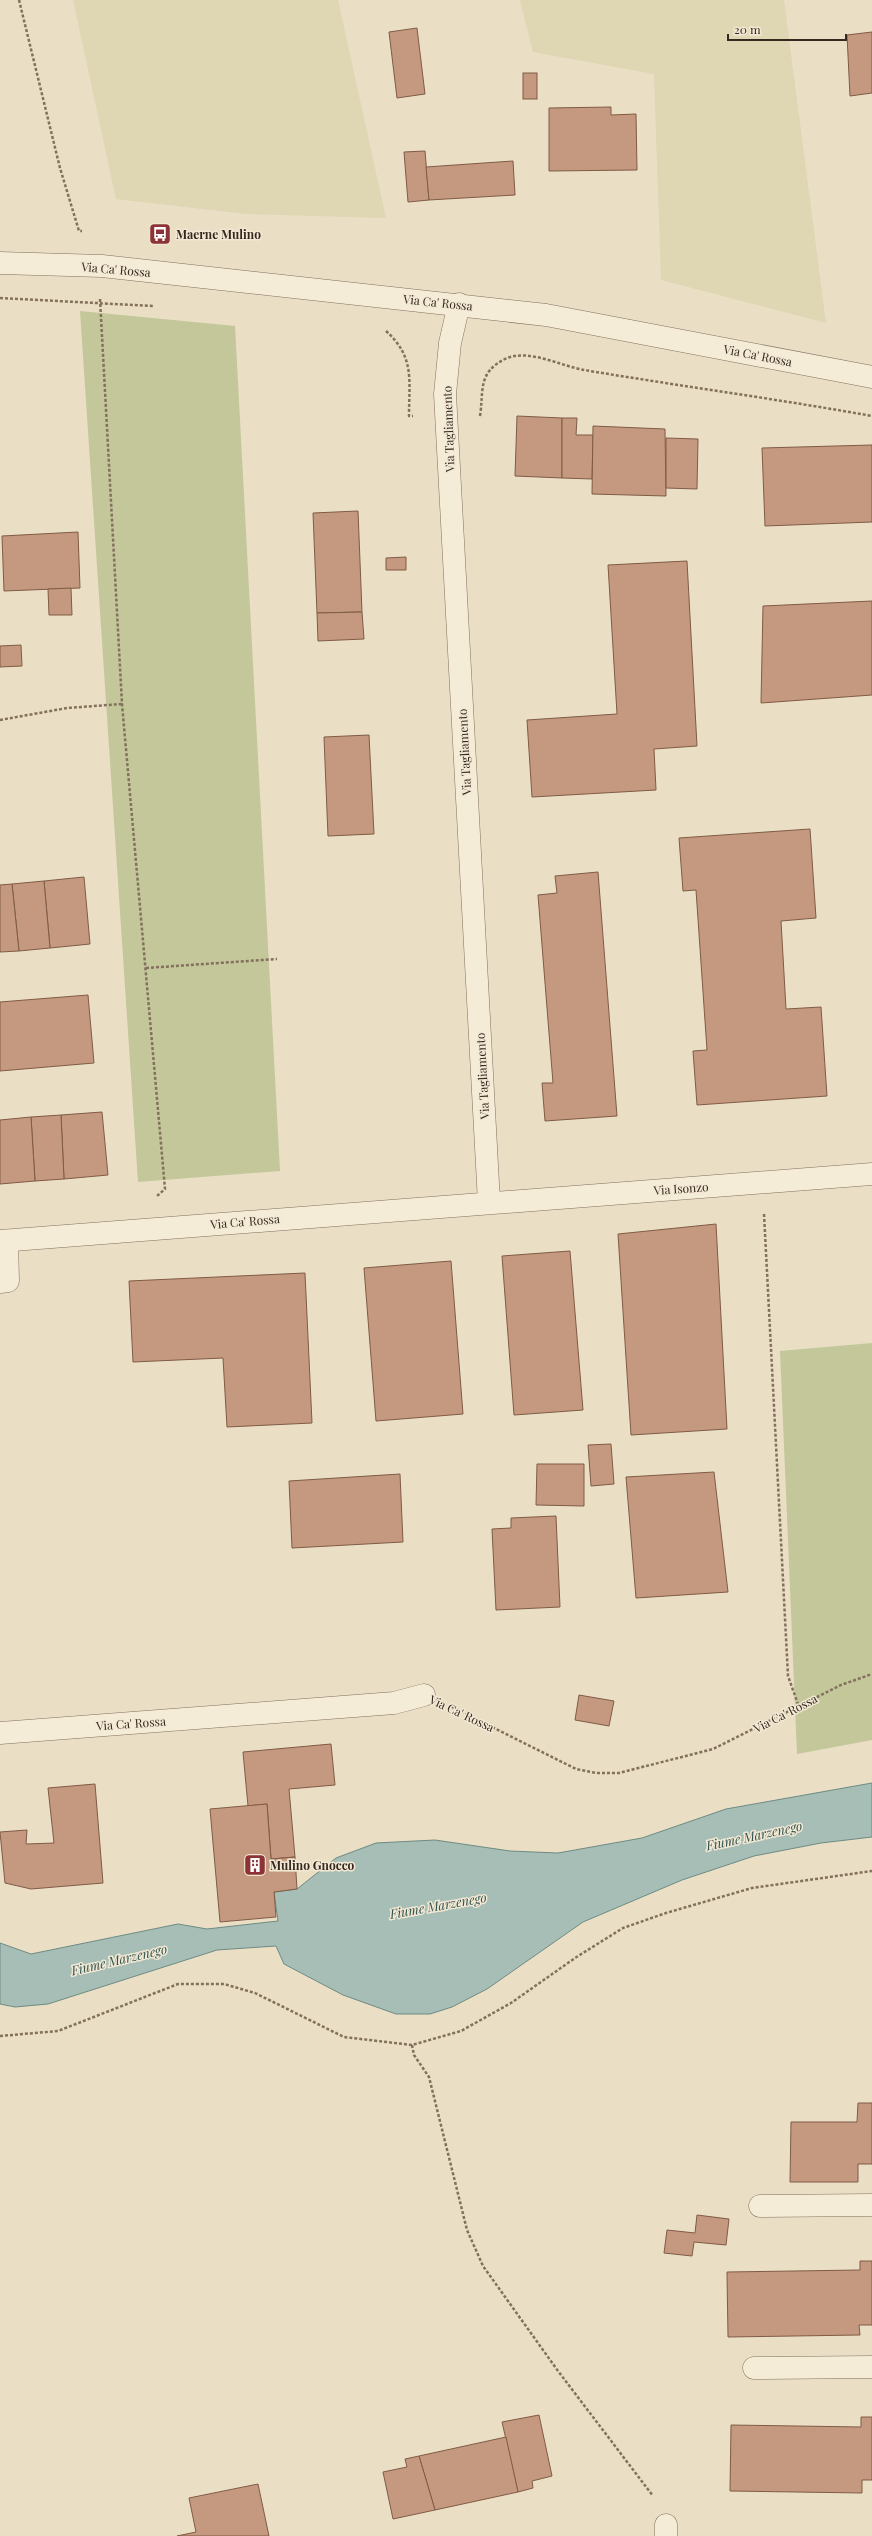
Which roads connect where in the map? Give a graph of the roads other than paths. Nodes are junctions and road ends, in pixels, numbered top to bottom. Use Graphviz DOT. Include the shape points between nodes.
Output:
graph roads {
  1 [pos="0,263"];
  2 [pos="459,304"];
  3 [pos="872,377"];
  4 [pos="872,1174"];
  5 [pos="489,1202"];
  6 [pos="3,1241"];
  7 [pos="0,1282"];
  8 [pos="424,1695"];
  9 [pos="0,1733"];
  10 [pos="872,2205"];
  11 [pos="760,2206"];
  12 [pos="872,2367"];
  13 [pos="754,2368"];
  1 -- 2 [label="street, Via Ca' Rossa" via="102,266"];
  2 -- 3 [label="street, Via Ca' Rossa" via="546,315"];
  2 -- 5 [label="street, Via Tagliamento" via="450,342 445,394"];
  4 -- 5 [label="street, Via Isonzo"];
  5 -- 6 [label="street, Via Ca' Rossa"];
  6 -- 7 [label="street" via="8,1281"];
  8 -- 9 [label="street, Via Ca' Rossa" via="394,1703"];
  10 -- 11 [label="street"];
  12 -- 13 [label="street"];
}
